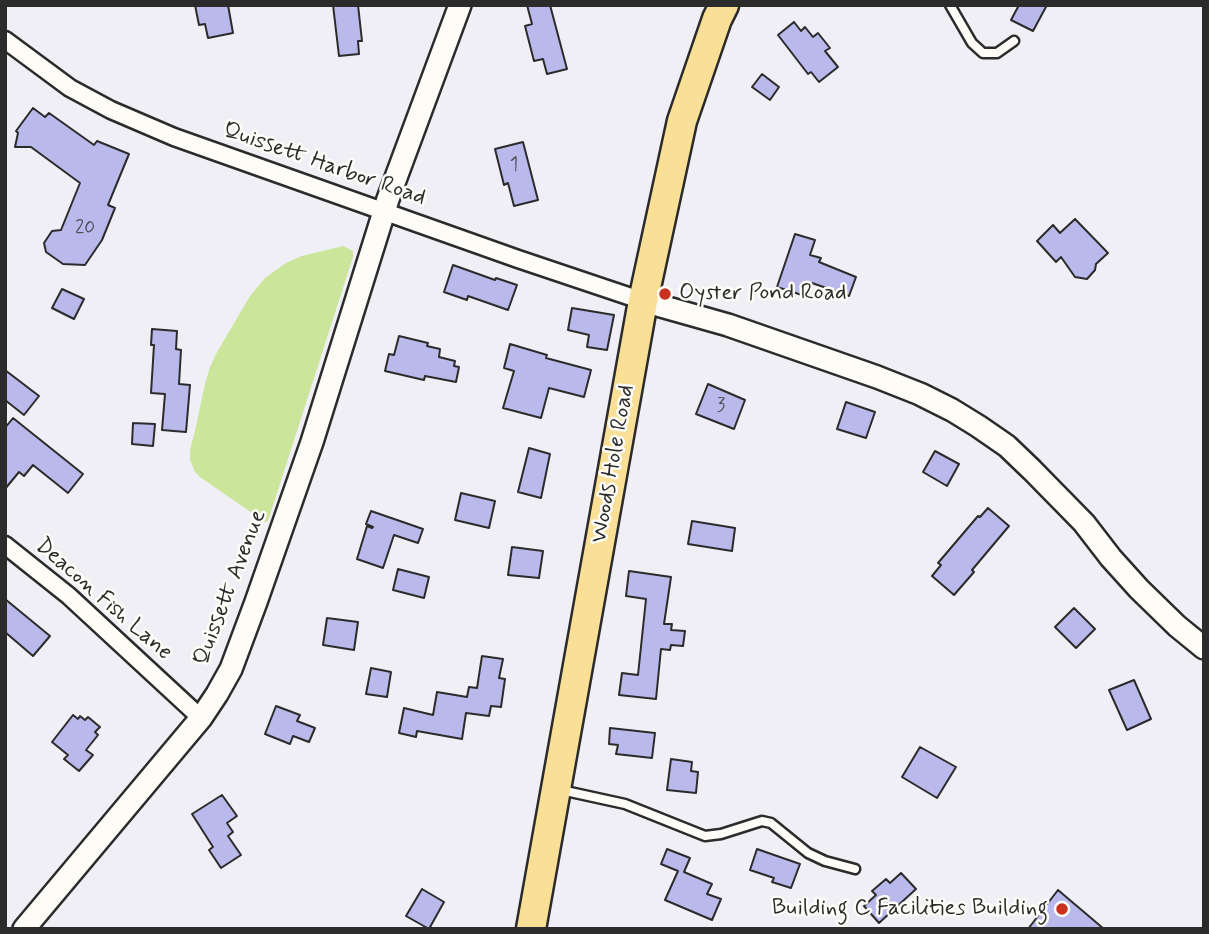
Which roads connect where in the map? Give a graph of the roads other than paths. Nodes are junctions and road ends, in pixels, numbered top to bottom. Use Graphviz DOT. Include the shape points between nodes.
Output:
graph roads {
  1 [pos="460,5"];
  2 [pos="723,5"];
  3 [pos="950,5"];
  4 [pos="5,40"];
  5 [pos="1014,41"];
  6 [pos="384,210"];
  7 [pos="643,300"];
  8 [pos="5,545"];
  9 [pos="1204,648"];
  10 [pos="201,718"];
  11 [pos="555,789"];
  12 [pos="855,869"];
  13 [pos="24,929"];
  14 [pos="530,929"];
  1 -- 6 [label="main road, Quissett Avenue"];
  2 -- 7 [label="highway, Woods Hole Road" via="682,121"];
  3 -- 5 [label="lane" via="983,53 997,53"];
  4 -- 6 [label="street, Quissett Harbor Road" via="70,88 111,110"];
  6 -- 7 [label="street, Quissett Harbor Road"];
  6 -- 10 [label="main road, Quissett Avenue" via="312,442 252,614 224,682"];
  7 -- 9 [label="main road" via="877,377 953,410 1007,446 1084,523 1146,597"];
  7 -- 11 [label="highway, Woods Hole Road"];
  8 -- 10 [label="street, Deacon Fish Lane" via="69,596"];
  10 -- 13 [label="main road, Quissett Avenue"];
  11 -- 12 [label="lane" via="625,804 705,836 762,821 771,823 808,853"];
  11 -- 14 [label="highway, Woods Hole Road"];
}
